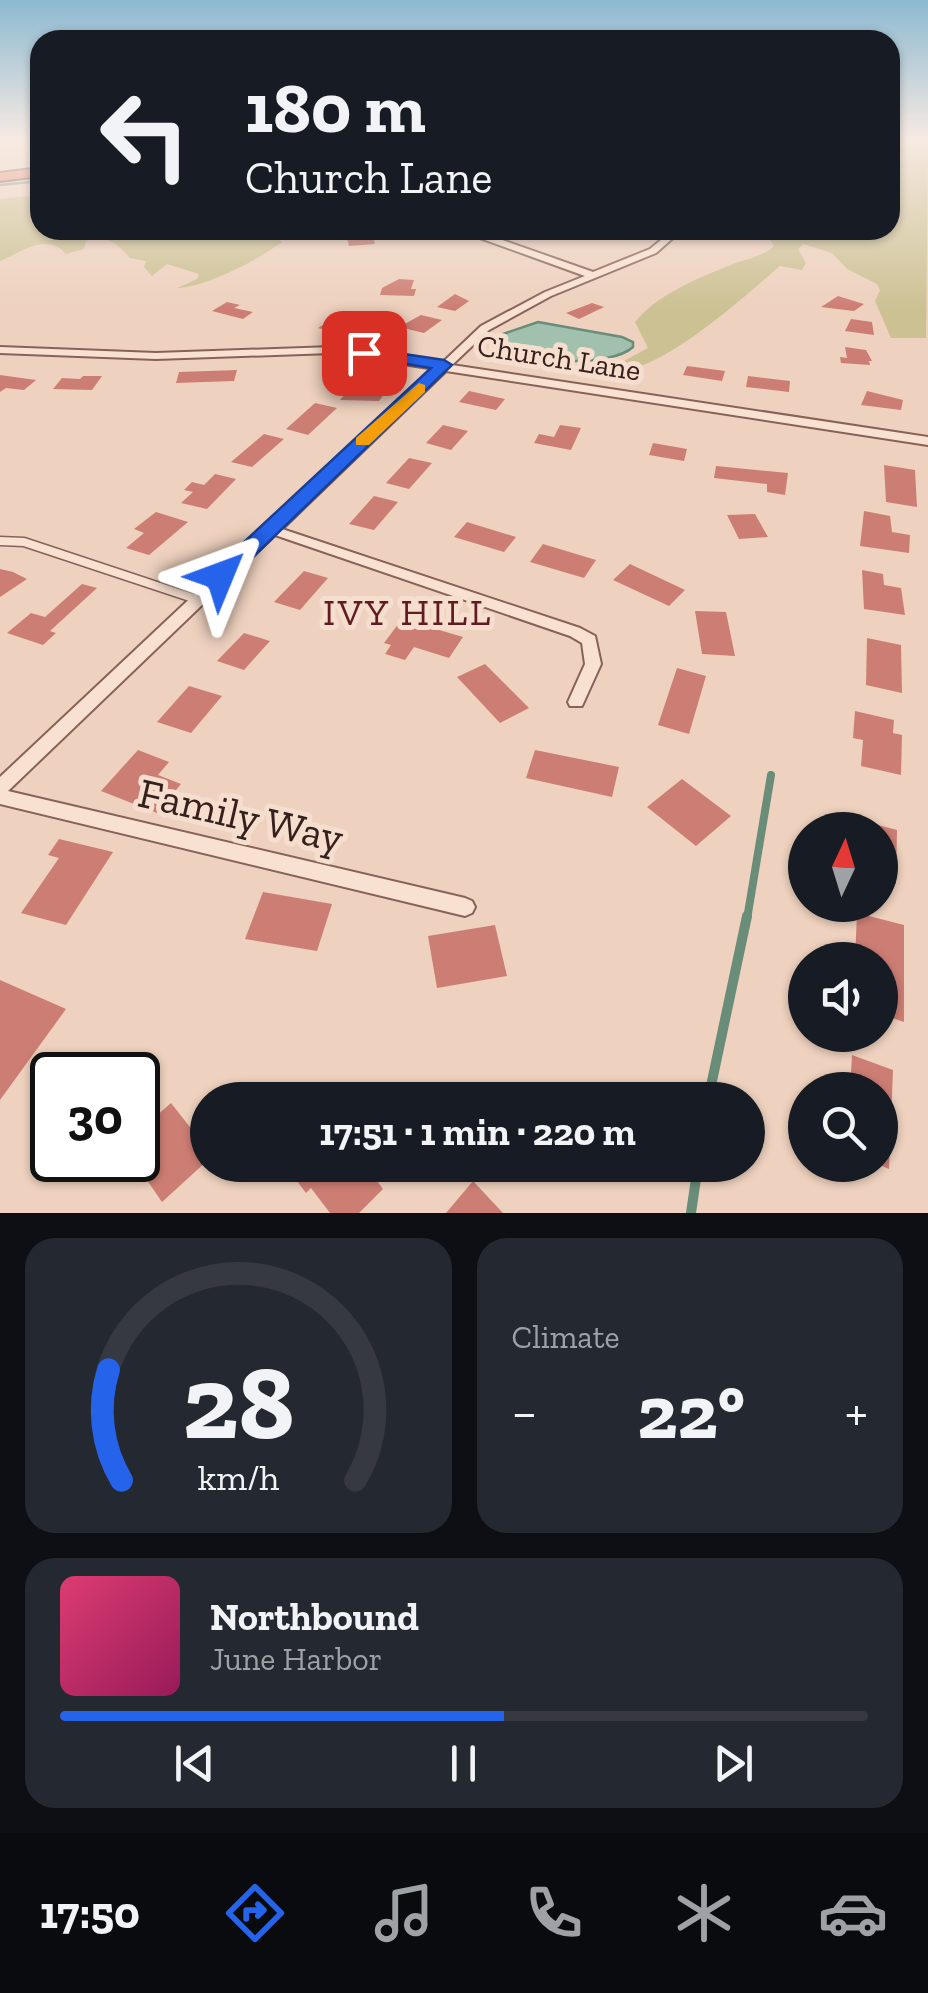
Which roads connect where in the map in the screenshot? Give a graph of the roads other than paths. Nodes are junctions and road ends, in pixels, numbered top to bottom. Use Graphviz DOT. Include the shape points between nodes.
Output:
graph roads {
  1 [pos="494,240"];
  2 [pos="666,240"];
  3 [pos="592,276"];
  4 [pos="1,352"];
  5 [pos="444,365"];
  6 [pos="928,442"];
  7 [pos="268,530"];
  8 [pos="0,541"];
  9 [pos="196,599"];
  10 [pos="576,702"];
  11 [pos="0,788"];
  12 [pos="0,797"];
  13 [pos="465,907"];
  1 -- 3 [label="street"];
  2 -- 3 [label="street"];
  3 -- 5 [label="street" via="504,315"];
  4 -- 5 [label="street, Church Lane" via="156,356 307,348"];
  5 -- 6 [label="street, Church Lane"];
  5 -- 7 [label="street"];
  7 -- 9 [label="street"];
  7 -- 10 [label="street" via="576,632 588,640 594,664"];
  8 -- 9 [label="lane" via="24,542"];
  9 -- 11 [label="street"];
  12 -- 13 [label="street, Family Way"];
}
